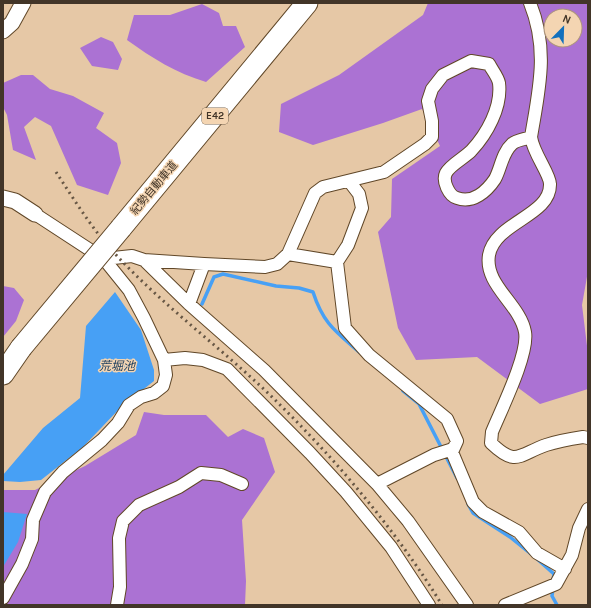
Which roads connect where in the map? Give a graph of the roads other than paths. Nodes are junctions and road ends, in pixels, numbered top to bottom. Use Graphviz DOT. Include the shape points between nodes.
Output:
graph roads {
  1 [pos="23,3"];
  2 [pos="307,3"];
  3 [pos="530,3"];
  4 [pos="3,31"];
  5 [pos="532,137"];
  6 [pos="349,181"];
  7 [pos="3,198"];
  8 [pos="35,214"];
  9 [pos="288,254"];
  10 [pos="104,259"];
  11 [pos="144,260"];
  12 [pos="337,262"];
  13 [pos="204,264"];
  14 [pos="189,304"];
  15 [pos="164,360"];
  16 [pos="3,374"];
  17 [pos="588,438"];
  18 [pos="453,449"];
  19 [pos="242,484"];
  20 [pos="377,484"];
  21 [pos="588,509"];
  22 [pos="565,569"];
  23 [pos="3,598"];
  24 [pos="117,605"];
  25 [pos="429,605"];
  26 [pos="468,605"];
  27 [pos="505,605"];
  1 -- 4 [label="street" via="12,23"];
  2 -- 16 [label="highway, 紀勢自動車道 / E42, bridge" via="21,348"];
  3 -- 5 [label="street" via="541,47 542,72"];
  5 -- 6 [label="street" via="512,142 495,179 480,195 467,200 456,198 450,192 444,181 446,172 471,151 491,123 499,98 499,82 489,64 470,61 443,75 432,89 428,101 432,137 425,144 384,172"];
  5 -- 17 [label="street" via="533,147 550,183 548,196 533,211 504,231 490,254 490,273 520,315 525,333 524,350 492,432 491,442 504,455 520,458 546,445"];
  6 -- 9 [label="street" via="323,187 315,193"];
  6 -- 12 [label="street" via="359,194 362,208 348,245"];
  7 -- 8 [label="street" via="15,201"];
  8 -- 10 [label="street"];
  9 -- 12 [label="street"];
  9 -- 13 [label="street" via="277,264 264,267"];
  10 -- 11 [label="street" via="132,256"];
  10 -- 15 [label="street" via="128,290"];
  11 -- 13 [label="street"];
  11 -- 14 [label="street"];
  12 -- 18 [label="street" via="345,328 369,355 447,419 457,441"];
  13 -- 14 [label="street"];
  14 -- 20 [label="street" via="264,370"];
  15 -- 23 [label="street" via="166,375 163,386 154,394 141,397 129,405 118,423 102,440 63,472 45,492 32,520 32,539 22,564"];
  15 -- 25 [label="street" via="203,360 227,369 346,492 391,547"];
  18 -- 20 [label="street" via="434,455"];
  18 -- 22 [label="street" via="473,502 483,512 519,532 538,553"];
  19 -- 24 [label="street" via="221,475 201,473 179,487 139,505 123,521 119,538 120,587"];
  20 -- 26 [label="street" via="408,521"];
  21 -- 22 [label="street"];
  22 -- 27 [label="street" via="556,584"];
}
